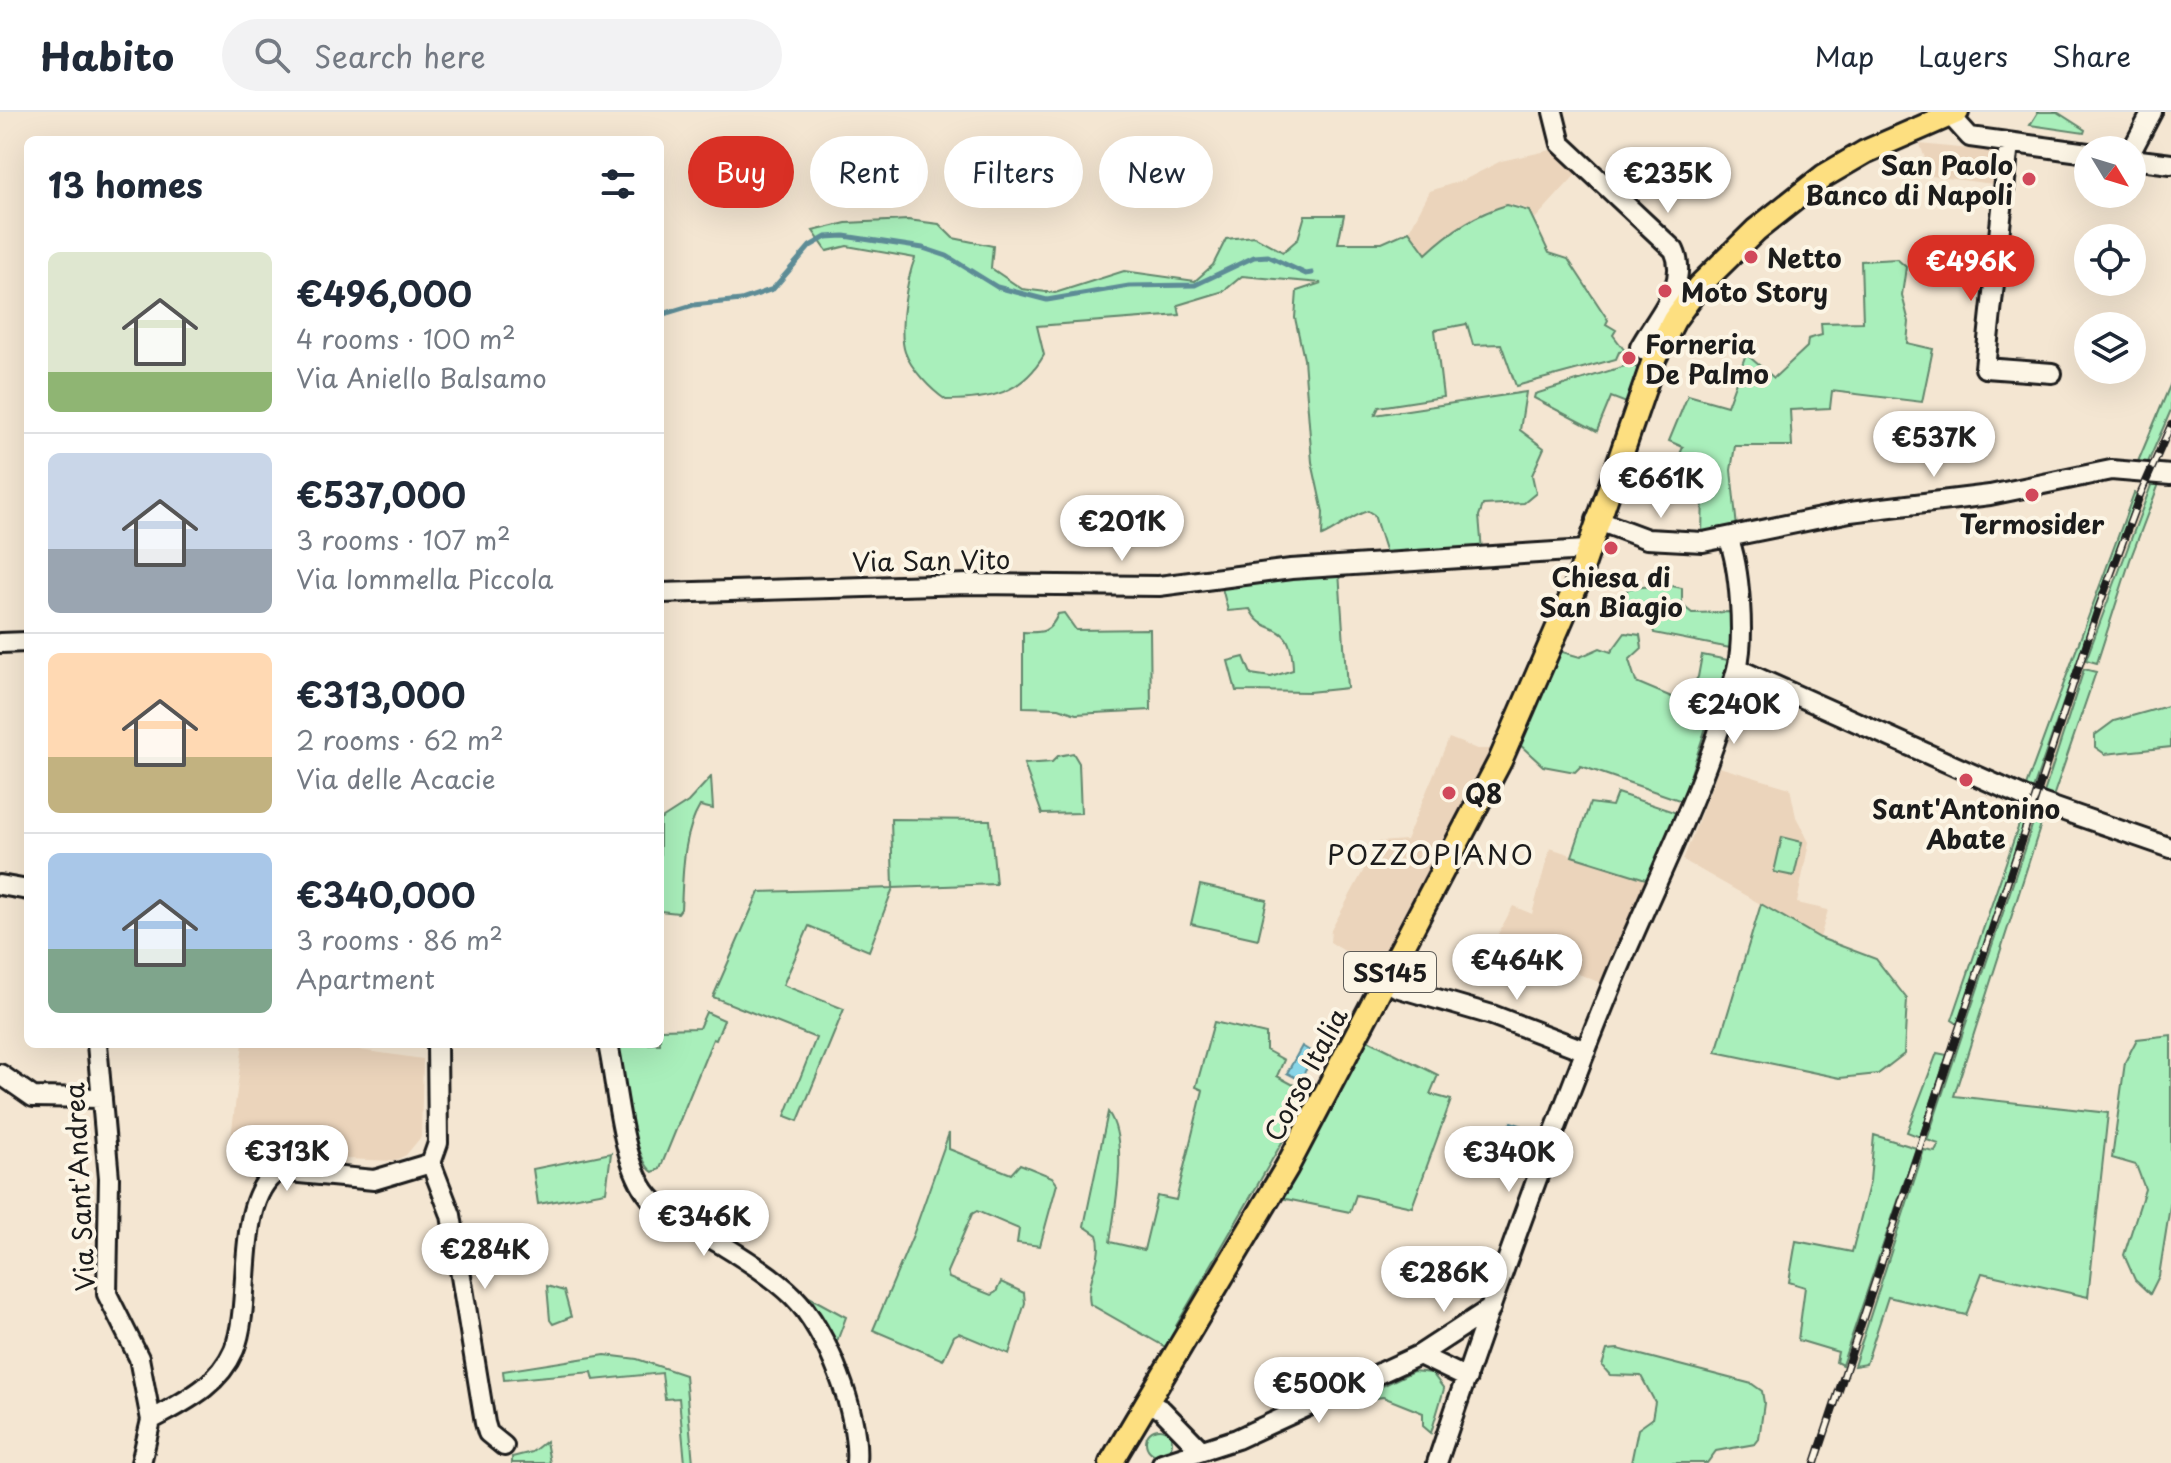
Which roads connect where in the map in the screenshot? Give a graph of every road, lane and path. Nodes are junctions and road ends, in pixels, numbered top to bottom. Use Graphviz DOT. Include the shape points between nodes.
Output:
graph roads {
  1 [pos="1553,112"];
  2 [pos="2152,112"];
  3 [pos="1954,114"];
  4 [pos="2139,136"];
  5 [pos="2009,143"];
  6 [pos="2074,151"];
  7 [pos="2146,161"];
  8 [pos="2171,164"];
  9 [pos="1655,357"];
  10 [pos="2052,373"];
  11 [pos="2171,475"];
  12 [pos="1596,520"];
  13 [pos="1728,537"];
  14 [pos="1586,550"];
  15 [pos="664,593"];
  16 [pos="24,642"];
  17 [pos="0,643"];
  18 [pos="1738,669"];
  19 [pos="2171,848"];
  20 [pos="0,885"];
  21 [pos="24,889"];
  22 [pos="1396,987"];
  23 [pos="97,1048"];
  24 [pos="437,1048"];
  25 [pos="609,1048"];
  26 [pos="1586,1051"];
  27 [pos="0,1074"];
  28 [pos="102,1098"];
  29 [pos="431,1163"];
  30 [pos="1491,1308"];
  31 [pos="1419,1355"];
  32 [pos="1467,1378"];
  33 [pos="1148,1403"];
  34 [pos="151,1420"];
  35 [pos="504,1446"];
  36 [pos="1201,1450"];
  37 [pos="141,1463"];
  38 [pos="856,1463"];
  39 [pos="1111,1463"];
  40 [pos="1162,1463"];
  41 [pos="1437,1463"];
  1 -- 9 [label="street" via="1561,144 1674,250 1681,264 1679,279 1640,347"];
  2 -- 4 [label="street"];
  3 -- 5 [label="street" via="1970,137"];
  3 -- 9 [label="main road, Corso Italia / SS145" via="1851,160 1756,230 1693,294"];
  5 -- 6 [label="street"];
  5 -- 10 [label="street" via="1985,368"];
  7 -- 8 [label="street"];
  9 -- 12 [label="main road, Corso Italia / SS145"];
  11 -- 13 [label="street" via="2111,470"];
  12 -- 13 [label="street" via="1647,539 1703,542"];
  12 -- 14 [label="main road, Corso Italia / SS145"];
  13 -- 18 [label="street" via="1739,607"];
  14 -- 15 [label="street, Via San Vito" via="1291,569 1159,586 969,584"];
  14 -- 33 [label="main road, Corso Italia / SS145" via="1558,628 1469,823 1287,1167"];
  16 -- 17 [label="street"];
  18 -- 19 [label="street" via="2024,797"];
  18 -- 26 [label="street" via="1688,811"];
  20 -- 21 [label="street"];
  22 -- 26 [label="street" via="1492,1015"];
  23 -- 28 [label="street, Via Sant'Andrea"];
  24 -- 29 [label="street" via="438,1143"];
  25 -- 38 [label="street" via="640,1183 658,1205 794,1297 820,1333 849,1405"];
  26 -- 30 [label="street"];
  27 -- 28 [label="street" via="33,1097"];
  28 -- 34 [label="street, Via Sant'Andrea" via="109,1178 107,1294 139,1358"];
  29 -- 34 [label="street" via="374,1180 278,1171 271,1175 255,1201 234,1350 200,1393"];
  29 -- 35 [label="street" via="451,1215 485,1423 488,1433"];
  30 -- 31 [label="street"];
  30 -- 32 [label="street"];
  31 -- 32 [label="street"];
  31 -- 36 [label="street"];
  32 -- 41 [label="street"];
  33 -- 36 [label="street" via="1171,1418"];
  33 -- 39 [label="main road, Corso Italia / SS145"];
  34 -- 37 [label="street, Via Sant'Andrea"];
  36 -- 40 [label="street"];
}
